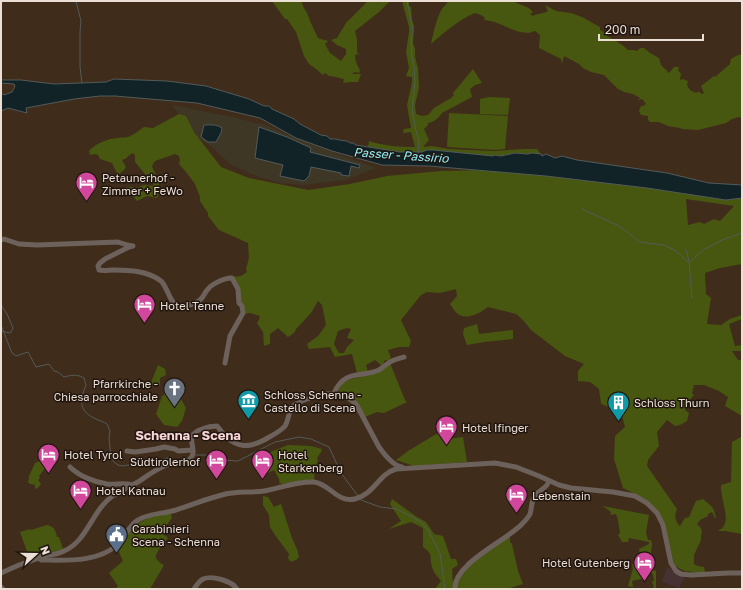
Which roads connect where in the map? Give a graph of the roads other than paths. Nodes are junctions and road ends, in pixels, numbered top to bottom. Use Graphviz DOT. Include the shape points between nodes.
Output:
graph roads {
  1 [pos="1,240"];
  2 [pos="404,357"];
  3 [pos="226,363"];
  4 [pos="334,393"];
  5 [pos="127,451"];
  6 [pos="192,452"];
  7 [pos="392,461"];
  8 [pos="70,467"];
  9 [pos="409,468"];
  10 [pos="394,470"];
  11 [pos="552,482"];
  12 [pos="132,485"];
  13 [pos="39,558"];
  14 [pos="1,573"];
  15 [pos="742,573"];
  16 [pos="194,589"];
  17 [pos="237,589"];
  18 [pos="455,589"];
  1 -- 3 [label="street" via="37,245 108,242 132,245 102,261 98,266 99,270 132,270 149,275 164,284 178,306 194,303 202,298 209,288 226,278 232,278 238,289 243,312 230,336"];
  2 -- 4 [label="street" via="370,374 354,375 346,379 337,386"];
  4 -- 6 [label="street" via="297,403 291,409 284,427 254,445 235,443 217,426 196,431 191,438"];
  4 -- 7 [label="street" via="356,404 378,447"];
  5 -- 6 [label="street" via="164,447"];
  6 -- 12 [label="street" via="188,461 165,466"];
  7 -- 9 [label="street" via="398,466"];
  7 -- 10 [label="street"];
  8 -- 12 [label="street" via="91,480 107,484"];
  9 -- 10 [label="street"];
  9 -- 11 [label="street" via="495,463 516,467"];
  10 -- 13 [label="street" via="357,498 337,496 324,485 315,482 226,494 144,516 132,525 115,546 100,555 67,560"];
  11 -- 15 [label="street" via="571,488 628,494 642,499 660,518 671,563 681,574"];
  11 -- 18 [label="street" via="534,496 530,514 523,524 472,561 456,580"];
  12 -- 13 [label="street" via="114,495 101,507 82,537 72,546 62,552"];
  13 -- 14 [label="street"];
  16 -- 17 [label="street" via="201,580 211,578 228,582"];
}
